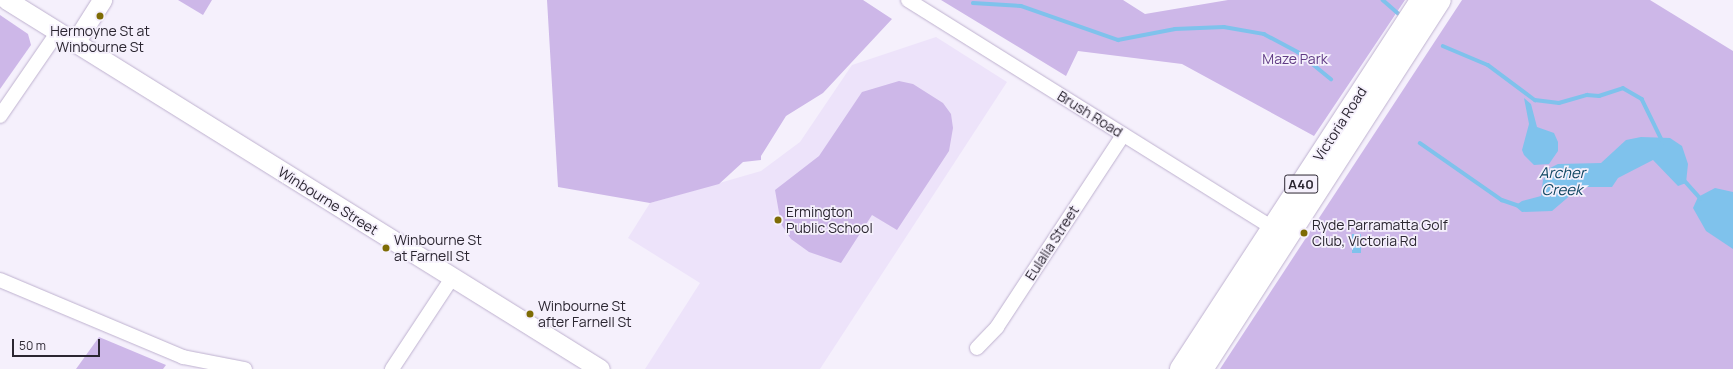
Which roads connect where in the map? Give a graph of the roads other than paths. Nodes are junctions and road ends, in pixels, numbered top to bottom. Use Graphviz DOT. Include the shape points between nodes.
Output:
graph roads {
  1 [pos="7,0"];
  2 [pos="102,0"];
  3 [pos="908,0"];
  4 [pos="1422,0"];
  5 [pos="1440,0"];
  6 [pos="57,33"];
  7 [pos="76,41"];
  8 [pos="0,116"];
  9 [pos="1123,135"];
  10 [pos="1273,228"];
  11 [pos="452,278"];
  12 [pos="0,280"];
  13 [pos="977,348"];
  14 [pos="246,369"];
  15 [pos="392,369"];
  16 [pos="600,369"];
  17 [pos="1181,369"];
  18 [pos="1202,369"];
  1 -- 6 [label="street, Winbourne Street"];
  2 -- 7 [label="street"];
  3 -- 9 [label="street, Brush Road"];
  4 -- 10 [label="highway, Victoria Road / A40"];
  5 -- 18 [label="highway, Victoria Road / A40"];
  6 -- 7 [label="street, Winbourne Street"];
  6 -- 8 [label="street"];
  7 -- 11 [label="street, Winbourne Street"];
  9 -- 10 [label="street, Brush Road"];
  9 -- 13 [label="street, Eulalia Street" via="997,328"];
  10 -- 17 [label="highway, Victoria Road / A40"];
  11 -- 15 [label="street"];
  11 -- 16 [label="street, Winbourne Street"];
  12 -- 14 [label="street" via="183,357"];
}
